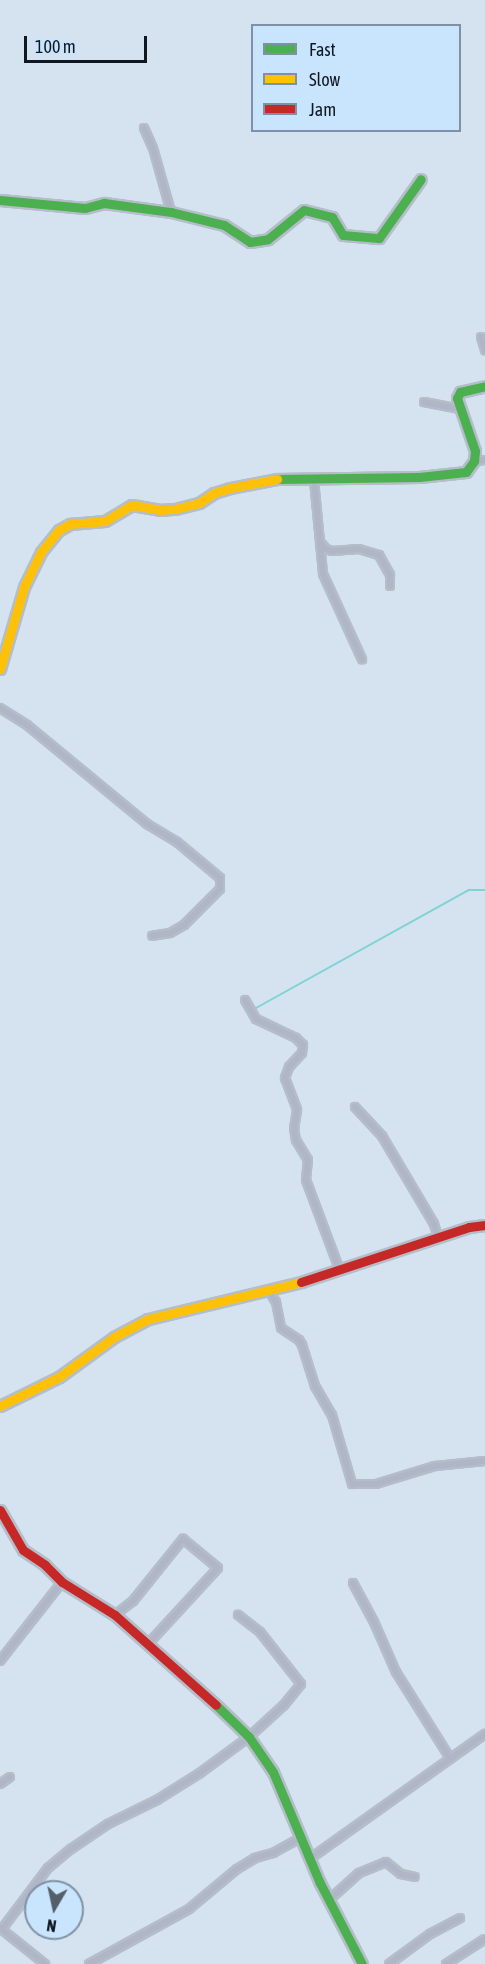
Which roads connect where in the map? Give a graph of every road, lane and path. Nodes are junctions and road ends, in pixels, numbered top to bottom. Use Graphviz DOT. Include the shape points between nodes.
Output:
graph roads {
  1 [pos="144,128"];
  2 [pos="421,179"];
  3 [pos="0,200"];
  4 [pos="171,212"];
  5 [pos="481,337"];
  6 [pos="485,350"];
  7 [pos="485,386"];
  8 [pos="424,402"];
  9 [pos="461,409"];
  10 [pos="485,460"];
  11 [pos="474,461"];
  12 [pos="314,480"];
  13 [pos="318,536"];
  14 [pos="390,586"];
  15 [pos="362,659"];
  16 [pos="0,669"];
  17 [pos="0,708"];
  18 [pos="152,936"];
  19 [pos="245,1000"];
  20 [pos="355,1107"];
  21 [pos="485,1225"];
  22 [pos="438,1237"];
  23 [pos="340,1271"];
  24 [pos="269,1291"];
  25 [pos="0,1406"];
  26 [pos="485,1461"];
  27 [pos="0,1510"];
  28 [pos="62,1582"];
  29 [pos="352,1583"];
  30 [pos="115,1615"];
  31 [pos="238,1615"];
  32 [pos="149,1643"];
  33 [pos="0,1661"];
  34 [pos="485,1734"];
  35 [pos="249,1737"];
  36 [pos="450,1758"];
  37 [pos="10,1776"];
  38 [pos="0,1784"];
  39 [pos="302,1837"];
  40 [pos="311,1858"];
  41 [pos="415,1877"];
  42 [pos="328,1900"];
  43 [pos="460,1918"];
  44 [pos="1,1929"];
  45 [pos="485,1939"];
  46 [pos="45,1964"];
  47 [pos="89,1964"];
  48 [pos="362,1964"];
  49 [pos="389,1964"];
  50 [pos="446,1964"];
  1 -- 4 [label="street"];
  2 -- 4 [label="street" via="379,238 343,234 332,217 304,210 268,239 250,242 224,225"];
  3 -- 4 [label="street" via="85,208 104,203"];
  5 -- 6 [label="street"];
  7 -- 9 [label="street" via="460,392 457,398"];
  8 -- 9 [label="street"];
  9 -- 11 [label="street" via="475,451"];
  10 -- 11 [label="street"];
  11 -- 12 [label="street" via="466,472 454,475"];
  12 -- 13 [label="street"];
  12 -- 16 [label="street" via="283,478 230,488 200,503 175,509 132,505 105,521 70,524 59,530 41,552 24,588"];
  13 -- 14 [label="street" via="326,549 359,549 379,555 390,575"];
  13 -- 15 [label="street" via="323,574"];
  17 -- 18 [label="street" via="36,732 147,824 177,842 220,878 220,889 184,925 170,933"];
  19 -- 23 [label="street" via="256,1019 303,1045 285,1078 297,1110 296,1140 308,1160 306,1180"];
  20 -- 22 [label="street" via="382,1136"];
  21 -- 22 [label="street"];
  22 -- 23 [label="street"];
  23 -- 24 [label="street"];
  24 -- 25 [label="street" via="148,1319 114,1337 59,1377"];
  24 -- 26 [label="street" via="276,1302 281,1328 302,1345 307,1368 339,1437 352,1484 376,1484 435,1466"];
  27 -- 28 [label="street" via="23,1550"];
  28 -- 30 [label="street"];
  28 -- 33 [label="street"];
  29 -- 36 [label="street" via="396,1672"];
  30 -- 32 [label="street"];
  30 -- 32 [label="street" via="133,1601 183,1539 218,1568"];
  31 -- 35 [label="street" via="260,1632 301,1683 284,1705"];
  32 -- 35 [label="street"];
  34 -- 36 [label="street"];
  35 -- 39 [label="street" via="273,1772"];
  35 -- 44 [label="street" via="174,1789 70,1849 48,1868"];
  36 -- 40 [label="street"];
  37 -- 38 [label="street"];
  39 -- 40 [label="street"];
  39 -- 47 [label="street" via="255,1858 189,1909"];
  40 -- 42 [label="street"];
  41 -- 42 [label="street" via="401,1874 386,1862 359,1873"];
  42 -- 48 [label="street"];
  43 -- 49 [label="street"];
  44 -- 46 [label="street"];
  45 -- 50 [label="street"];
}
